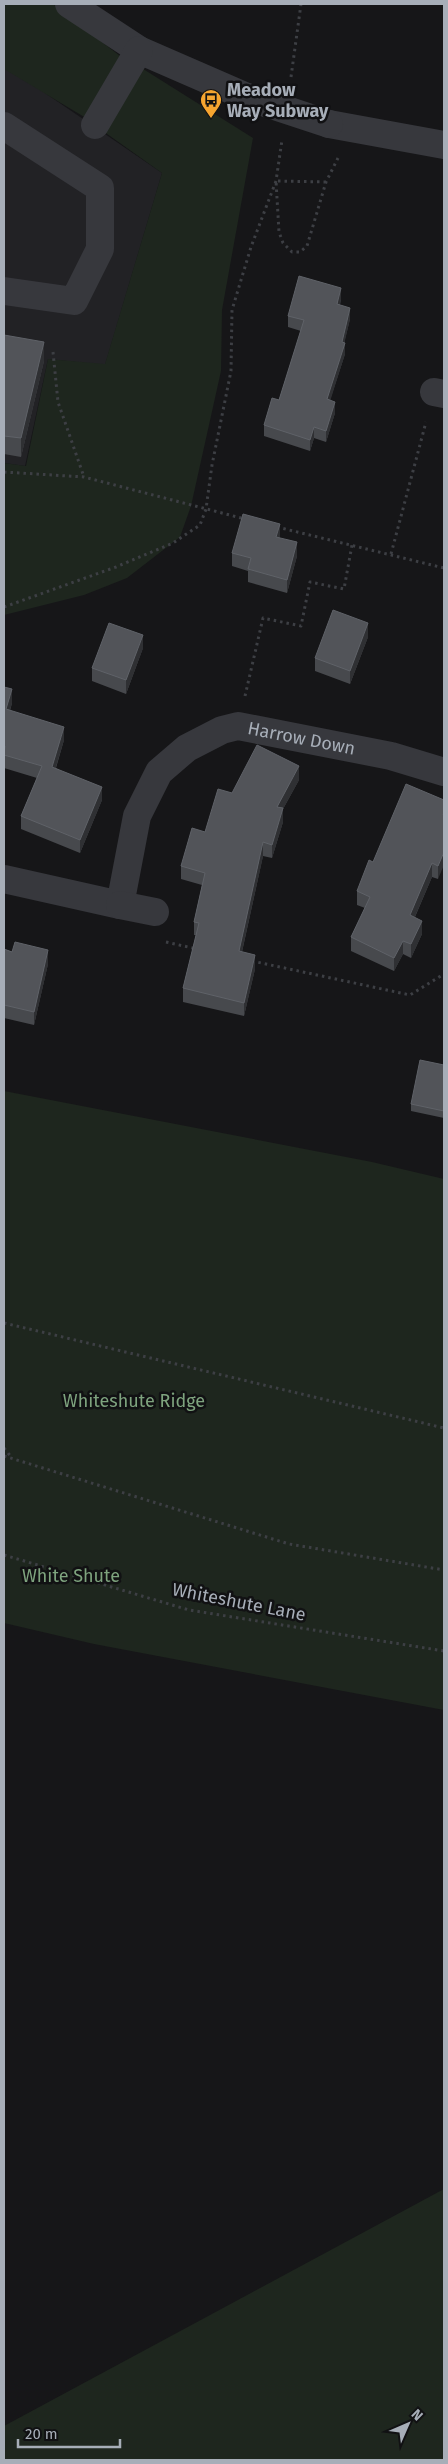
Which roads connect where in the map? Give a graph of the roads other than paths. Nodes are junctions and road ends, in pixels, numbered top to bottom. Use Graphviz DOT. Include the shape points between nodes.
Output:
graph roads {
  1 [pos="69,4"];
  2 [pos="139,50"];
  3 [pos="95,125"];
  4 [pos="4,126"];
  5 [pos="444,145"];
  6 [pos="4,291"];
  7 [pos="444,772"];
  8 [pos="4,879"];
  9 [pos="120,905"];
  10 [pos="155,912"];
  1 -- 2 [label="street"];
  2 -- 3 [label="street"];
  2 -- 5 [label="street, bridge" via="247,97 340,126"];
  4 -- 6 [label="street" via="100,188 100,249 74,301"];
  7 -- 9 [label="street, Harrow Down" via="390,756 238,726 222,730 187,748 159,772 137,816"];
  8 -- 9 [label="street"];
  9 -- 10 [label="street"];
}
